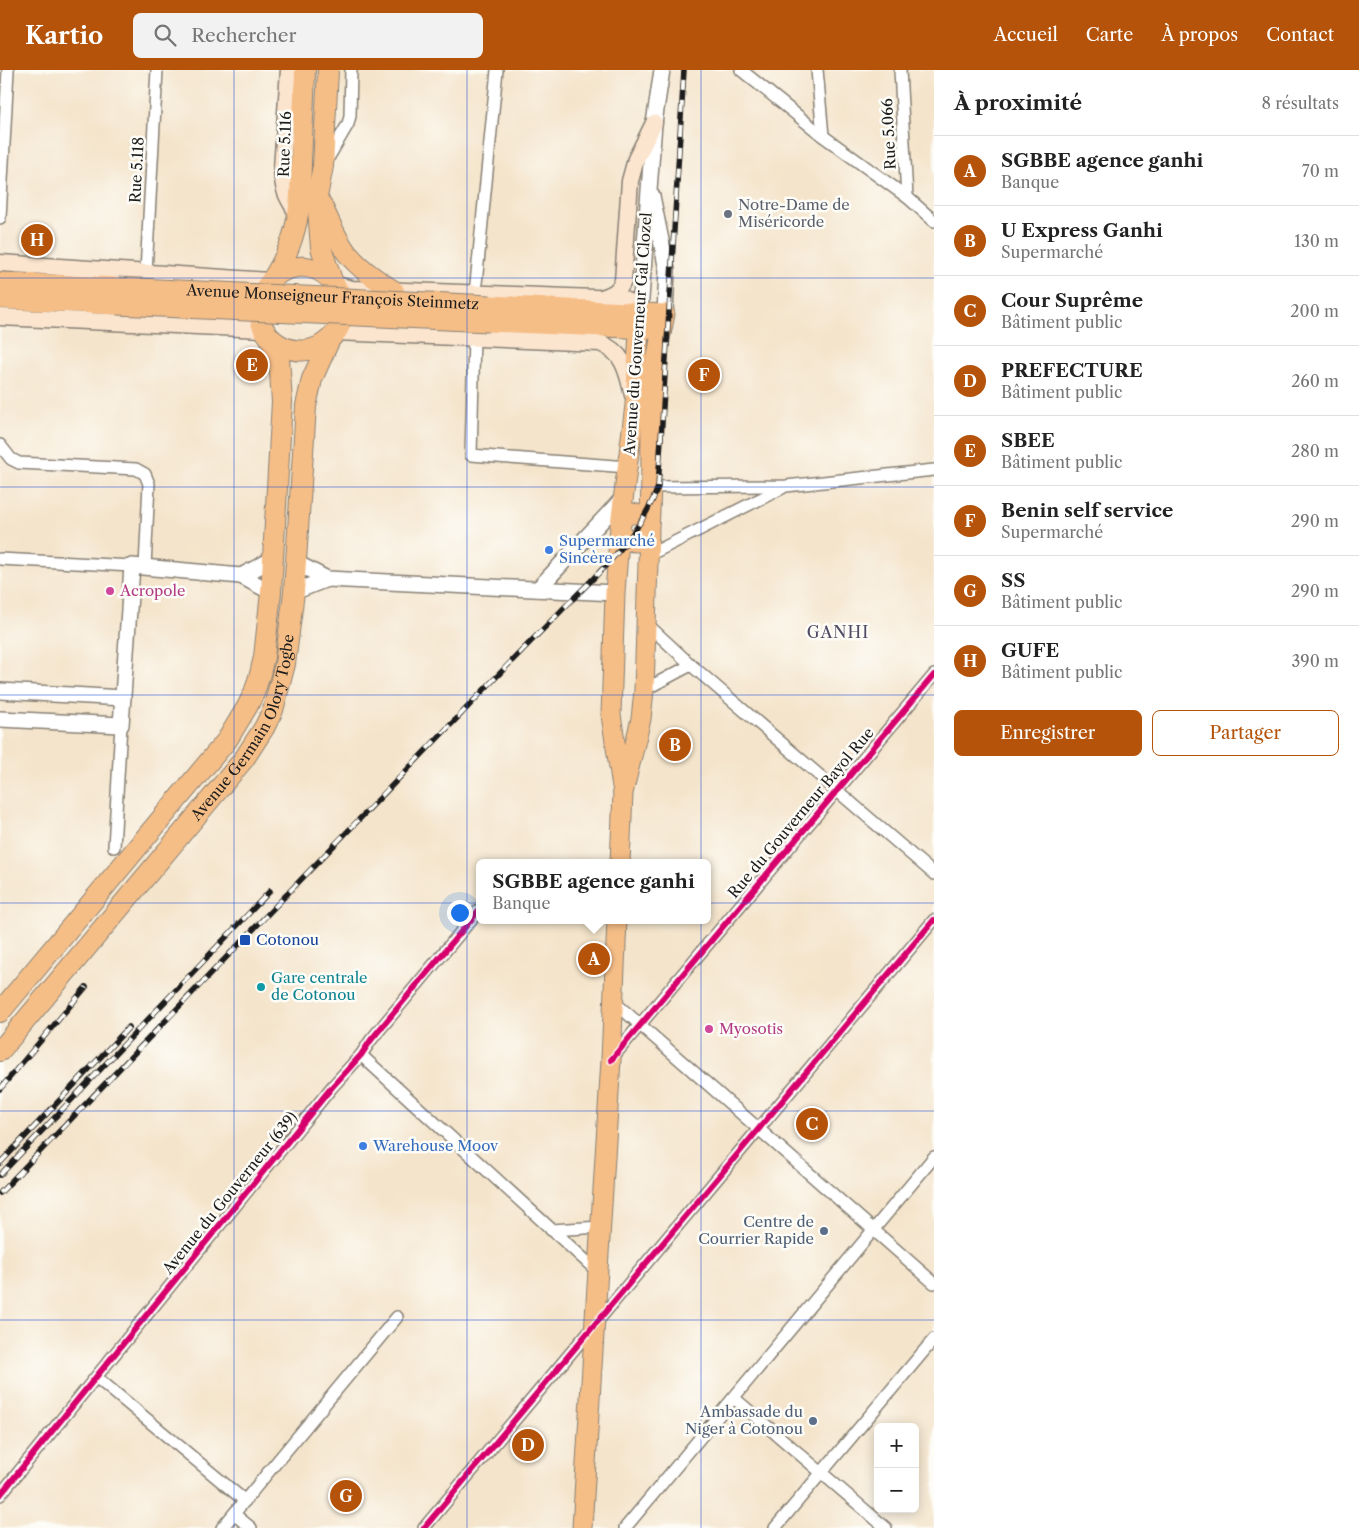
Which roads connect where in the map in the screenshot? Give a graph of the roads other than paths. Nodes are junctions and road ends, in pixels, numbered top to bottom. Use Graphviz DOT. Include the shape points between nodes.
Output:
graph roads {
  1 [pos="8,70"];
  2 [pos="157,70"];
  3 [pos="289,70"];
  4 [pos="305,70"];
  5 [pos="328,70"];
  6 [pos="352,70"];
  7 [pos="497,70"];
  8 [pos="662,70"];
  9 [pos="741,70"];
  10 [pos="817,70"];
  11 [pos="900,70"];
  12 [pos="654,123"];
  13 [pos="823,136"];
  14 [pos="323,166"];
  15 [pos="650,172"];
  16 [pos="317,196"];
  17 [pos="907,197"];
  18 [pos="298,214"];
  19 [pos="0,218"];
  20 [pos="934,221"];
  21 [pos="0,263"];
  22 [pos="146,272"];
  23 [pos="272,278"];
  24 [pos="0,282"];
  25 [pos="334,283"];
  26 [pos="394,291"];
  27 [pos="118,296"];
  28 [pos="601,298"];
  29 [pos="0,299"];
  30 [pos="485,307"];
  31 [pos="0,317"];
  32 [pos="639,320"];
  33 [pos="664,322"];
  34 [pos="614,328"];
  35 [pos="267,333"];
  36 [pos="333,336"];
  37 [pos="474,337"];
  38 [pos="637,362"];
  39 [pos="635,405"];
  40 [pos="0,445"];
  41 [pos="628,467"];
  42 [pos="934,470"];
  43 [pos="786,486"];
  44 [pos="652,487"];
  45 [pos="624,497"];
  46 [pos="620,527"];
  47 [pos="649,528"];
  48 [pos="649,555"];
  49 [pos="0,559"];
  50 [pos="273,559"];
  51 [pos="295,562"];
  52 [pos="139,566"];
  53 [pos="241,576"];
  54 [pos="328,579"];
  55 [pos="538,589"];
  56 [pos="271,592"];
  57 [pos="294,592"];
  58 [pos="615,593"];
  59 [pos="647,624"];
  60 [pos="691,665"];
  61 [pos="934,675"];
  62 [pos="644,690"];
  63 [pos="0,691"];
  64 [pos="123,698"];
  65 [pos="0,719"];
  66 [pos="121,726"];
  67 [pos="837,791"];
  68 [pos="623,793"];
  69 [pos="114,847"];
  70 [pos="620,859"];
  71 [pos="934,874"];
  72 [pos="476,914"];
  73 [pos="934,920"];
  74 [pos="617,924"];
  75 [pos="613,1001"];
  76 [pos="0,1012"];
  77 [pos="640,1025"];
  78 [pos="0,1050"];
  79 [pos="361,1055"];
  80 [pos="610,1060"];
  81 [pos="759,1129"];
  82 [pos="934,1157"];
  83 [pos="601,1227"];
  84 [pos="551,1230"];
  85 [pos="873,1230"];
  86 [pos="598,1272"];
  87 [pos="934,1283"];
  88 [pos="397,1317"];
  89 [pos="595,1326"];
  90 [pos="934,1339"];
  91 [pos="96,1376"];
  92 [pos="734,1398"];
  93 [pos="821,1473"];
  94 [pos="0,1495"];
  95 [pos="245,1501"];
  96 [pos="234,1514"];
  97 [pos="222,1528"];
  98 [pos="251,1528"];
  99 [pos="424,1528"];
  100 [pos="582,1528"];
  101 [pos="625,1528"];
  102 [pos="775,1528"];
  103 [pos="886,1528"];
  1 -- 19 [label="street"];
  2 -- 22 [label="street, Rue 5.118"];
  3 -- 18 [label="main road, Rue 5.116" via="282,182 286,196"];
  4 -- 18 [label="highway"];
  5 -- 14 [label="highway"];
  6 -- 14 [label="street" via="348,124"];
  7 -- 30 [label="street"];
  8 -- 12 [label="street, Avenue du Gouverneur Gal Clozel"];
  9 -- 13 [label="street"];
  10 -- 13 [label="street"];
  11 -- 17 [label="street, Rue 5.066"];
  12 -- 15 [label="street, Avenue du Gouverneur Gal Clozel"];
  12 -- 28 [label="main road" via="636,159 630,182 623,281 616,293"];
  13 -- 17 [label="street"];
  14 -- 16 [label="highway"];
  15 -- 32 [label="street, Avenue du Gouverneur Gal Clozel"];
  15 -- 33 [label="street, Avenue du Gouverneur Gal Clozel" via="668,270"];
  16 -- 25 [label="highway" via="321,248"];
  16 -- 26 [label="highway" via="348,253 368,273"];
  17 -- 20 [label="street"];
  18 -- 23 [label="highway" via="288,248"];
  21 -- 22 [label="main road, Avenue Monseigneur François Steinmetz"];
  22 -- 23 [label="main road, Avenue Monseigneur François Steinmetz"];
  23 -- 25 [label="highway" via="288,268 304,267 320,271"];
  23 -- 35 [label="highway" via="259,301 259,318"];
  24 -- 27 [label="main road, Avenue Monseigneur François Steinmetz"];
  25 -- 26 [label="main road, Avenue Monseigneur François Steinmetz" via="352,289"];
  25 -- 36 [label="highway" via="343,309 342,319"];
  26 -- 30 [label="main road, Avenue Monseigneur François Steinmetz"];
  27 -- 29 [label="main road, Avenue Monseigneur François Steinmetz"];
  27 -- 30 [label="main road, Avenue Monseigneur François Steinmetz, bridge"];
  28 -- 30 [label="main road, Avenue Monseigneur François Steinmetz"];
  28 -- 32 [label="main road, Avenue Monseigneur François Steinmetz" via="621,299 633,304"];
  30 -- 32 [label="main road, Avenue Monseigneur François Steinmetz"];
  30 -- 34 [label="main road, Avenue Monseigneur François Steinmetz"];
  31 -- 35 [label="main road"];
  32 -- 33 [label="main road, Avenue Monseigneur François Steinmetz"];
  32 -- 34 [label="main road, Avenue Monseigneur François Steinmetz"];
  32 -- 38 [label="main road, Avenue du Gouverneur Gal Clozel"];
  33 -- 44 [label="main road, Avenue du Gouverneur Gal Clozel" via="652,399"];
  34 -- 38 [label="main road" via="632,341"];
  35 -- 36 [label="highway" via="286,348 299,351 312,349"];
  35 -- 50 [label="highway, Avenue Germain Olory Togbe" via="279,358 282,397"];
  36 -- 37 [label="main road"];
  36 -- 51 [label="highway, Avenue Germain Olory Togbe" via="312,378 306,406"];
  37 -- 39 [label="main road" via="600,343 610,347 626,369"];
  37 -- 41 [label="street" via="471,455"];
  38 -- 39 [label="main road, Avenue du Gouverneur Gal Clozel"];
  39 -- 41 [label="main road, Avenue du Gouverneur Gal Clozel"];
  40 -- 52 [label="street" via="11,459 19,463 136,469 145,474 150,484"];
  41 -- 45 [label="main road, Avenue du Gouverneur Gal Clozel"];
  42 -- 43 [label="street"];
  43 -- 44 [label="street"];
  43 -- 48 [label="street"];
  44 -- 47 [label="main road, Avenue du Gouverneur Gal Clozel"];
  45 -- 46 [label="main road, Avenue du Gouverneur Gal Clozel"];
  45 -- 55 [label="street"];
  46 -- 47 [label="main road" via="627,515 635,513 645,517"];
  46 -- 58 [label="main road, Avenue du Gouverneur Gal Clozel"];
  47 -- 48 [label="main road, Avenue du Gouverneur Gal Clozel"];
  48 -- 59 [label="main road, Avenue du Gouverneur Gal Clozel"];
  49 -- 52 [label="street"];
  50 -- 53 [label="street"];
  50 -- 56 [label="highway, Avenue Germain Olory Togbe"];
  51 -- 54 [label="street"];
  51 -- 57 [label="highway, Avenue Germain Olory Togbe"];
  52 -- 53 [label="street"];
  52 -- 64 [label="street"];
  53 -- 56 [label="street"];
  54 -- 55 [label="street"];
  54 -- 57 [label="street"];
  55 -- 58 [label="street"];
  56 -- 76 [label="highway, Avenue Germain Olory Togbe" via="260,674 254,692 227,740"];
  57 -- 78 [label="highway, Avenue Germain Olory Togbe" via="282,681 264,728 244,758"];
  58 -- 68 [label="main road, Avenue du Gouverneur Gal Clozel" via="611,716"];
  59 -- 60 [label="street"];
  59 -- 62 [label="main road, Avenue du Gouverneur Gal Clozel"];
  60 -- 62 [label="street"];
  60 -- 67 [label="street"];
  61 -- 67 [label="street, Rue du Gouverneur Bayol Rue"];
  62 -- 68 [label="main road, Avenue du Gouverneur Gal Clozel" via="642,719"];
  63 -- 64 [label="street"];
  64 -- 66 [label="street"];
  65 -- 66 [label="street"];
  66 -- 69 [label="street"];
  67 -- 71 [label="street"];
  67 -- 77 [label="street, Rue du Gouverneur Bayol Rue"];
  68 -- 70 [label="main road, Avenue du Gouverneur Gal Clozel"];
  72 -- 79 [label="street, Avenue du Gouverneur (639)"];
  73 -- 81 [label="street"];
  74 -- 75 [label="main road"];
  75 -- 77 [label="street"];
  75 -- 80 [label="main road"];
  77 -- 80 [label="street, Rue du Gouverneur Bayol Rue"];
  77 -- 81 [label="street"];
  79 -- 84 [label="street"];
  79 -- 91 [label="street, Avenue du Gouverneur (639)"];
  80 -- 83 [label="main road"];
  81 -- 85 [label="street"];
  81 -- 89 [label="street"];
  82 -- 85 [label="street"];
  83 -- 84 [label="street"];
  83 -- 86 [label="main road"];
  84 -- 86 [label="street"];
  85 -- 87 [label="street"];
  85 -- 92 [label="street"];
  86 -- 89 [label="main road"];
  88 -- 95 [label="street"];
  89 -- 99 [label="street"];
  89 -- 100 [label="main road"];
  90 -- 93 [label="street"];
  91 -- 94 [label="street, Avenue du Gouverneur (639)"];
  91 -- 95 [label="street"];
  92 -- 93 [label="street"];
  92 -- 101 [label="street"];
  93 -- 102 [label="street"];
  93 -- 103 [label="street"];
  95 -- 96 [label="street"];
  96 -- 97 [label="street"];
  96 -- 98 [label="street"];
}
